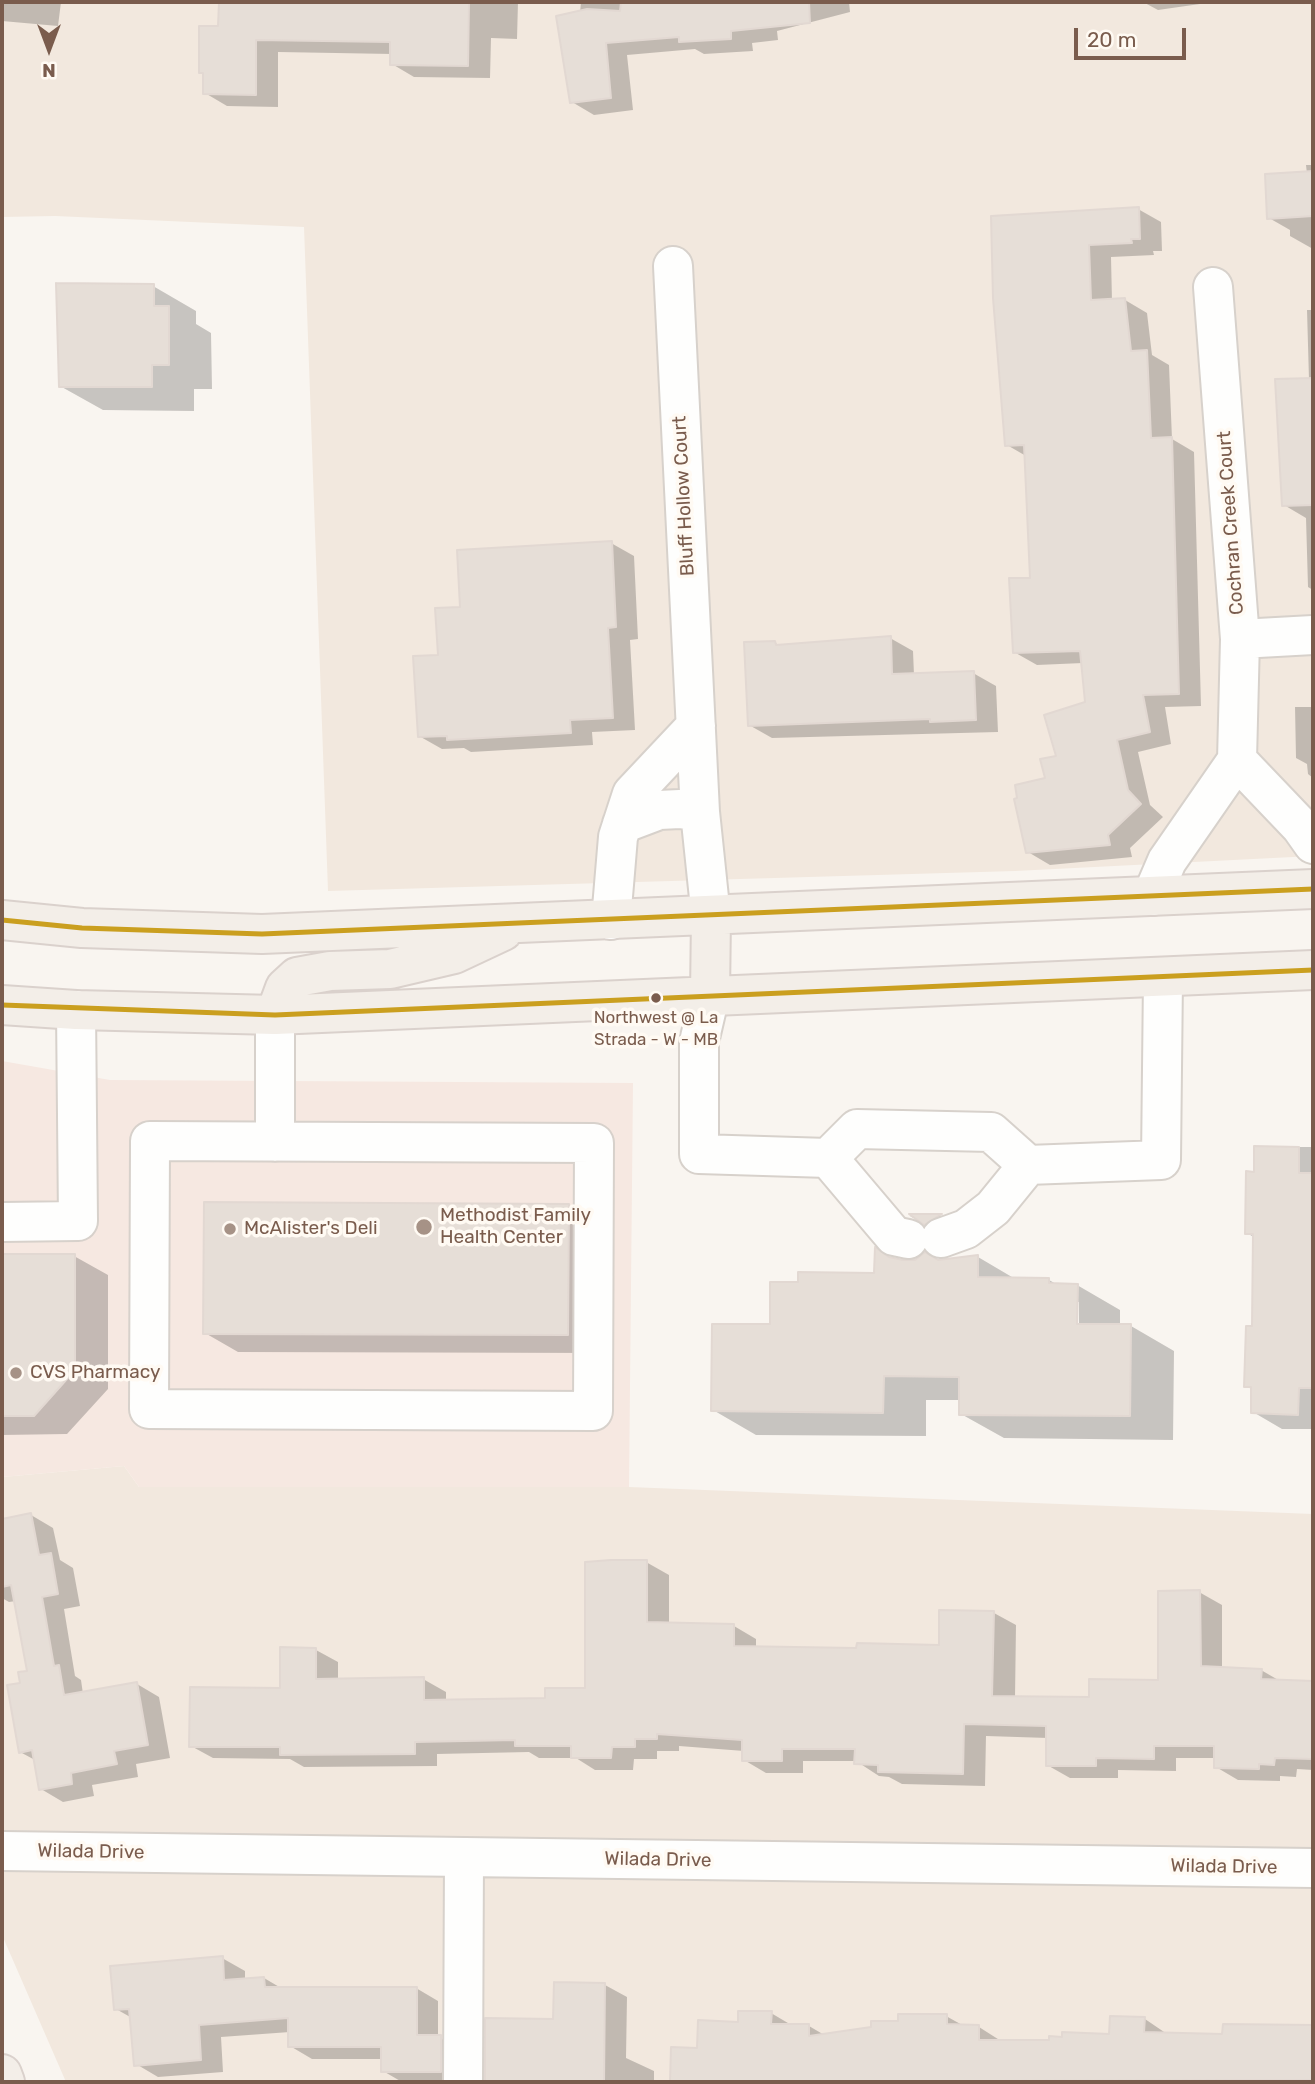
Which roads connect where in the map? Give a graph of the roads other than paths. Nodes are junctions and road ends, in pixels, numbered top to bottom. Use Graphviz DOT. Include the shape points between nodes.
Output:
graph roads {
  1 [pos="673,266"];
  2 [pos="1213,287"];
  3 [pos="1313,635"];
  4 [pos="1240,639"];
  5 [pos="696,726"];
  6 [pos="1237,760"];
  7 [pos="700,812"];
  8 [pos="622,824"];
  9 [pos="1313,844"];
  10 [pos="1313,889"];
  11 [pos="1152,896"];
  12 [pos="711,917"];
  13 [pos="2,920"];
  14 [pos="611,920"];
  15 [pos="517,925"];
  16 [pos="1313,970"];
  17 [pos="1163,978"];
  18 [pos="710,995"];
  19 [pos="2,1005"];
  20 [pos="76,1010"];
  21 [pos="275,1015"];
  22 [pos="275,1142"];
  23 [pos="828,1158"];
  24 [pos="1028,1165"];
  25 [pos="2,1222"];
  26 [pos="2,1851"];
  27 [pos="464,1857"];
  28 [pos="1313,1868"];
  29 [pos="2,2074"];
  30 [pos="5,2082"];
  31 [pos="463,2082"];
  1 -- 5 [label="street, Bluff Hollow Court"];
  2 -- 4 [label="street, Cochran Creek Court"];
  3 -- 4 [label="street"];
  4 -- 6 [label="street, Cochran Creek Court"];
  5 -- 7 [label="street, Bluff Hollow Court"];
  5 -- 8 [label="street" via="632,794"];
  6 -- 9 [label="street"];
  6 -- 11 [label="street" via="1167,861"];
  7 -- 8 [label="street" via="659,810"];
  7 -- 12 [label="street, Bluff Hollow Court"];
  8 -- 14 [label="street"];
  10 -- 11 [label="main road"];
  11 -- 12 [label="main road"];
  12 -- 14 [label="main road"];
  12 -- 18 [label="main road"];
  13 -- 15 [label="main road" via="82,928 262,934"];
  14 -- 15 [label="main road"];
  15 -- 21 [label="main road" via="454,954 390,969 297,977 285,988"];
  16 -- 17 [label="main road"];
  17 -- 18 [label="main road"];
  17 -- 24 [label="street" via="1161,1160"];
  18 -- 21 [label="main road"];
  18 -- 23 [label="street" via="699,1042 699,1154"];
  19 -- 20 [label="main road"];
  20 -- 21 [label="main road"];
  20 -- 25 [label="street" via="78,1222"];
  21 -- 22 [label="street"];
  22 -- 22 [label="street" via="594,1143 593,1411 149,1409 150,1141"];
  23 -- 24 [label="street" via="857,1129 991,1132"];
  23 -- 24 [label="street" via="894,1236 925,1238 966,1229 993,1208"];
  26 -- 27 [label="street, Wilada Drive"];
  27 -- 28 [label="street, Wilada Drive"];
  27 -- 31 [label="street"];
  29 -- 30 [label="main road"];
}
